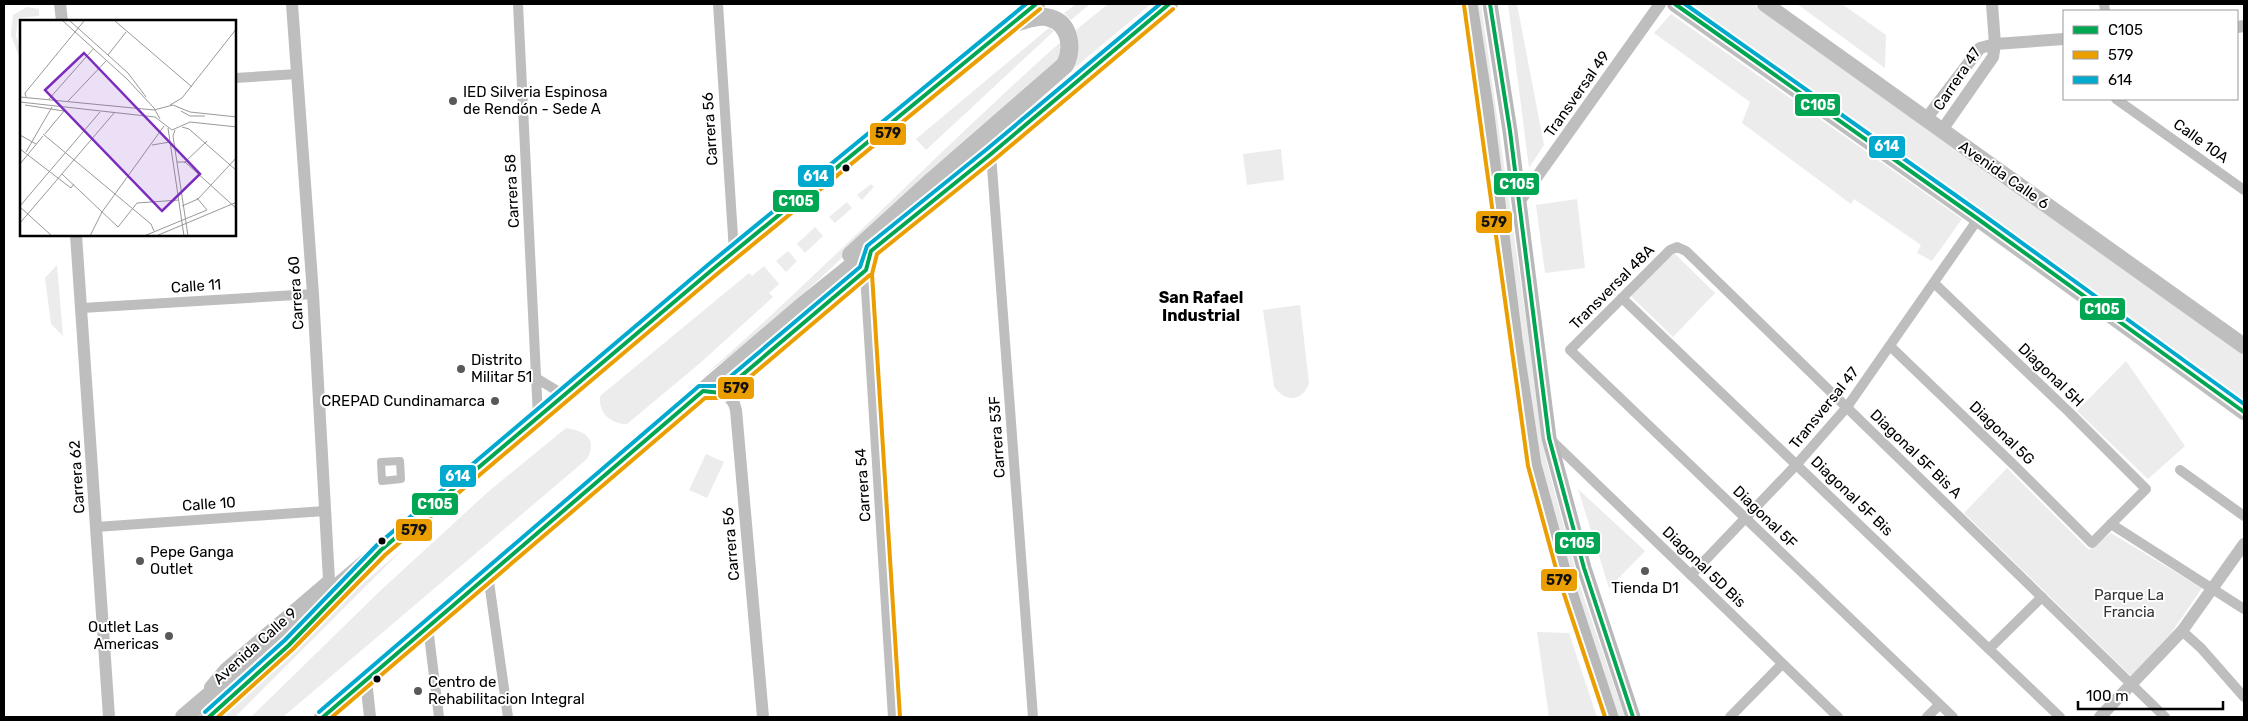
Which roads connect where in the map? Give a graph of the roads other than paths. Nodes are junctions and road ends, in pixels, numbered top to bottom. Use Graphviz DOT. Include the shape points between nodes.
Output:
graph roads {
  1 [pos="60,4"];
  2 [pos="292,4"];
  3 [pos="518,4"];
  4 [pos="718,4"];
  5 [pos="1036,4"];
  6 [pos="1169,4"];
  7 [pos="1470,4"];
  8 [pos="1490,4"];
  9 [pos="1660,4"];
  10 [pos="1675,4"];
  11 [pos="1764,4"];
  12 [pos="1992,4"];
  13 [pos="62,20"];
  14 [pos="1012,24"];
  15 [pos="2063,39"];
  16 [pos="1995,44"];
  17 [pos="297,74"];
  18 [pos="236,78"];
  19 [pos="2117,100"];
  20 [pos="1926,119"];
  21 [pos="1942,130"];
  22 [pos="991,154"];
  23 [pos="2244,190"];
  24 [pos="1519,202"];
  25 [pos="1978,219"];
  26 [pos="76,236"];
  27 [pos="1677,247"];
  28 [pos="734,252"];
  29 [pos="871,252"];
  30 [pos="866,270"];
  31 [pos="1934,283"];
  32 [pos="313,294"];
  33 [pos="1622,298"];
  34 [pos="82,308"];
  35 [pos="800,308"];
  36 [pos="1890,346"];
  37 [pos="2244,346"];
  38 [pos="1570,350"];
  39 [pos="536,378"];
  40 [pos="703,391"];
  41 [pos="721,393"];
  42 [pos="564,395"];
  43 [pos="1847,407"];
  44 [pos="2244,412"];
  45 [pos="538,417"];
  46 [pos="1549,438"];
  47 [pos="1797,464"];
  48 [pos="2180,470"];
  49 [pos="325,511"];
  50 [pos="2244,516"];
  51 [pos="1745,519"];
  52 [pos="2111,524"];
  53 [pos="96,527"];
  54 [pos="2244,544"];
  55 [pos="381,550"];
  56 [pos="488,575"];
  57 [pos="1691,575"];
  58 [pos="329,580"];
  59 [pos="2213,588"];
  60 [pos="2042,597"];
  61 [pos="2244,609"];
  62 [pos="428,627"];
  63 [pos="2182,631"];
  64 [pos="1989,649"];
  65 [pos="1782,664"];
  66 [pos="366,680"];
  67 [pos="2132,684"];
  68 [pos="2244,697"];
  69 [pos="1940,705"];
  70 [pos="185,716"];
  71 [pos="1733,716"];
  72 [pos="109,717"];
  73 [pos="209,717"];
  74 [pos="323,717"];
  75 [pos="370,717"];
  76 [pos="439,717"];
  77 [pos="508,717"];
  78 [pos="762,717"];
  79 [pos="894,717"];
  80 [pos="1033,717"];
  81 [pos="1611,717"];
  82 [pos="1633,717"];
  83 [pos="1838,717"];
  84 [pos="1927,717"];
  85 [pos="1953,717"];
  86 [pos="2060,717"];
  87 [pos="2100,717"];
  88 [pos="2165,717"];
  1 -- 13 [label="street"];
  2 -- 17 [label="street, Carrera 60"];
  3 -- 39 [label="street, Carrera 58"];
  4 -- 28 [label="street, Carrera 56"];
  5 -- 14 [label="highway, Avenida Calle 9"];
  6 -- 22 [label="highway"];
  7 -- 81 [label="main road" via="1534,465 1564,574"];
  8 -- 24 [label="main road"];
  9 -- 24 [label="street, Transversal 49"];
  10 -- 25 [label="main road"];
  11 -- 20 [label="main road, Avenida Calle 6"];
  12 -- 16 [label="street, Carrera 47"];
  14 -- 28 [label="highway, Avenida Calle 9"];
  14 -- 35 [label="highway" via="1041,17 1056,21 1070,42 1065,65 880,226"];
  15 -- 16 [label="street"];
  16 -- 20 [label="street, Carrera 47" via="1976,52"];
  16 -- 21 [label="street, Carrera 47" via="1990,62"];
  17 -- 18 [label="street"];
  17 -- 32 [label="street, Carrera 60"];
  19 -- 23 [label="street, Calle 10A"];
  20 -- 21 [label="main road, Avenida Calle 6"];
  21 -- 37 [label="main road, Avenida Calle 6"];
  22 -- 29 [label="highway"];
  22 -- 80 [label="street, Carrera 53F"];
  24 -- 46 [label="main road"];
  25 -- 31 [label="street, Transversal 47"];
  25 -- 44 [label="main road"];
  26 -- 34 [label="street, Carrera 62"];
  27 -- 33 [label="street, Transversal 48A" via="1670,250"];
  27 -- 43 [label="street, Diagonal 5F Bis A" via="1686,251"];
  28 -- 42 [label="highway, Avenida Calle 9"];
  29 -- 30 [label="street, Carrera 54"];
  29 -- 35 [label="highway"];
  30 -- 41 [label="street"];
  30 -- 79 [label="street, Carrera 54"];
  31 -- 36 [label="street, Transversal 47"];
  31 -- 52 [label="street, Diagonal 5H" via="2146,489"];
  32 -- 34 [label="street, Calle 11"];
  32 -- 49 [label="street, Carrera 60"];
  33 -- 38 [label="street, Transversal 48A"];
  33 -- 47 [label="street, Diagonal 5F Bis"];
  34 -- 53 [label="street, Carrera 62"];
  35 -- 40 [label="highway"];
  36 -- 43 [label="street, Transversal 47"];
  36 -- 52 [label="street, Diagonal 5G" via="2092,543"];
  38 -- 51 [label="street, Diagonal 5F"];
  39 -- 42 [label="street"];
  39 -- 45 [label="street, Carrera 58"];
  40 -- 41 [label="street"];
  40 -- 56 [label="highway"];
  41 -- 78 [label="street, Carrera 56" via="733,401 736,410"];
  42 -- 45 [label="highway, Avenida Calle 9"];
  43 -- 47 [label="street, Transversal 47"];
  43 -- 60 [label="street, Diagonal 5F Bis A"];
  45 -- 55 [label="highway, Avenida Calle 9"];
  46 -- 57 [label="street, Diagonal 5D Bis"];
  46 -- 82 [label="main road" via="1584,568"];
  47 -- 51 [label="street, Transversal 47"];
  47 -- 64 [label="street, Diagonal 5F Bis"];
  48 -- 50 [label="street"];
  49 -- 53 [label="street, Calle 10"];
  49 -- 58 [label="street, Carrera 60"];
  51 -- 57 [label="street, Transversal 47"];
  51 -- 69 [label="street, Diagonal 5F"];
  52 -- 59 [label="street"];
  53 -- 72 [label="street, Carrera 62"];
  54 -- 59 [label="street"];
  55 -- 58 [label="highway"];
  55 -- 70 [label="highway, Avenida Calle 9"];
  55 -- 73 [label="highway" via="289,645"];
  56 -- 62 [label="highway"];
  56 -- 77 [label="street"];
  57 -- 65 [label="street, Diagonal 5D Bis"];
  58 -- 70 [label="street, Avenida Calle 9" via="225,669"];
  59 -- 61 [label="street"];
  59 -- 63 [label="street"];
  60 -- 64 [label="street"];
  60 -- 67 [label="street, Diagonal 5F Bis A"];
  62 -- 66 [label="highway"];
  62 -- 76 [label="street"];
  63 -- 67 [label="street"];
  63 -- 68 [label="street"];
  64 -- 86 [label="street, Diagonal 5F Bis"];
  65 -- 71 [label="street"];
  65 -- 83 [label="street, Diagonal 5D Bis"];
  66 -- 74 [label="highway"];
  66 -- 75 [label="street"];
  67 -- 87 [label="street"];
  67 -- 88 [label="street, Diagonal 5F Bis A"];
  69 -- 84 [label="street"];
  69 -- 85 [label="street, Diagonal 5F"];
}
